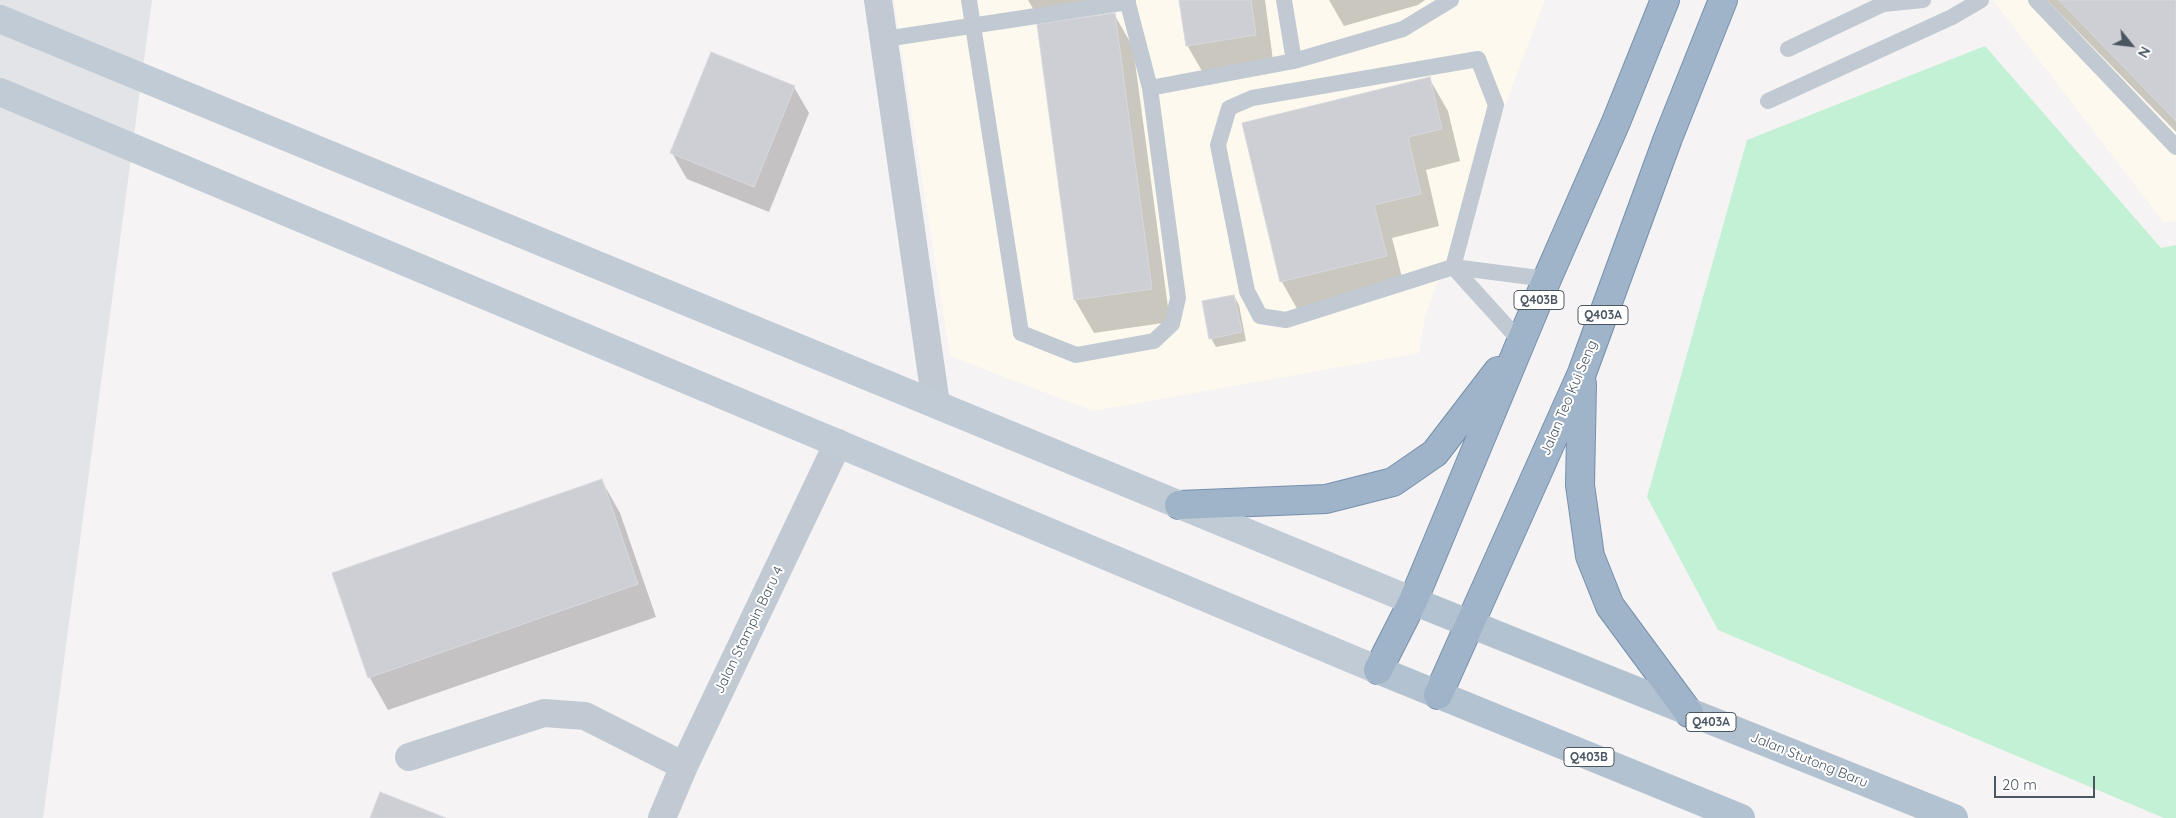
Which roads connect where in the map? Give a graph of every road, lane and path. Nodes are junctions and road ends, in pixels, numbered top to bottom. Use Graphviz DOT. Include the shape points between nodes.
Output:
graph roads {
  1 [pos="878,0"];
  2 [pos="969,0"];
  3 [pos="1284,0"];
  4 [pos="1451,0"];
  5 [pos="1665,0"];
  6 [pos="1723,0"];
  7 [pos="1923,0"];
  8 [pos="1981,0"];
  9 [pos="2036,0"];
  10 [pos="1127,1"];
  11 [pos="1960,4"];
  12 [pos="0,19"];
  13 [pos="973,27"];
  14 [pos="884,39"];
  15 [pos="1788,49"];
  16 [pos="1294,61"];
  17 [pos="1150,88"];
  18 [pos="0,92"];
  19 [pos="1768,101"];
  20 [pos="2176,147"];
  21 [pos="1453,266"];
  22 [pos="1548,279"];
  23 [pos="1521,342"];
  24 [pos="1582,373"];
  25 [pos="936,404"];
  26 [pos="838,443"];
  27 [pos="1179,505"];
  28 [pos="1413,601"];
  29 [pos="1470,624"];
  30 [pos="1378,670"];
  31 [pos="1438,695"];
  32 [pos="1689,713"];
  33 [pos="409,757"];
  34 [pos="684,766"];
  35 [pos="662,818"];
  36 [pos="1740,818"];
  37 [pos="1954,818"];
  1 -- 14 [label="street"];
  2 -- 13 [label="lane"];
  3 -- 16 [label="lane"];
  4 -- 16 [label="lane" via="1403,29"];
  5 -- 22 [label="highway, Q403B"];
  6 -- 24 [label="highway, Jalan Teo Kui Seng / Q403A" via="1668,138"];
  7 -- 15 [label="lane" via="1883,4"];
  8 -- 11 [label="lane"];
  9 -- 20 [label="lane"];
  10 -- 13 [label="lane"];
  10 -- 17 [label="lane"];
  11 -- 19 [label="lane"];
  12 -- 25 [label="main road"];
  13 -- 14 [label="lane"];
  13 -- 17 [label="lane" via="1021,333 1076,355 1154,341 1172,324 1178,298"];
  14 -- 25 [label="street"];
  16 -- 17 [label="lane"];
  18 -- 26 [label="main road"];
  21 -- 21 [label="lane" via="1286,320 1260,316 1247,292 1218,145 1229,108 1252,98 1478,59 1496,105"];
  21 -- 22 [label="lane"];
  21 -- 23 [label="lane"];
  22 -- 23 [label="highway, Q403B"];
  23 -- 27 [label="highway" via="1435,453 1394,482 1326,500"];
  23 -- 28 [label="highway, Q403B"];
  24 -- 29 [label="highway, Jalan Teo Kui Seng / Q403A"];
  24 -- 32 [label="highway" via="1580,485 1590,556 1610,606"];
  25 -- 27 [label="main road"];
  26 -- 30 [label="main road"];
  26 -- 34 [label="street, Jalan Stampin Baru 4"];
  27 -- 28 [label="main road"];
  28 -- 29 [label="main road, Jalan Stutong Baru"];
  28 -- 30 [label="highway, Q403B"];
  29 -- 31 [label="highway, Q403A"];
  29 -- 32 [label="main road, Jalan Stutong Baru / Q403A"];
  30 -- 31 [label="main road"];
  31 -- 36 [label="main road, Q403B"];
  32 -- 37 [label="main road, Jalan Stutong Baru / Q403A"];
  33 -- 34 [label="street" via="544,713 584,716"];
  34 -- 35 [label="street, Jalan Stampin Baru 4"];
}
